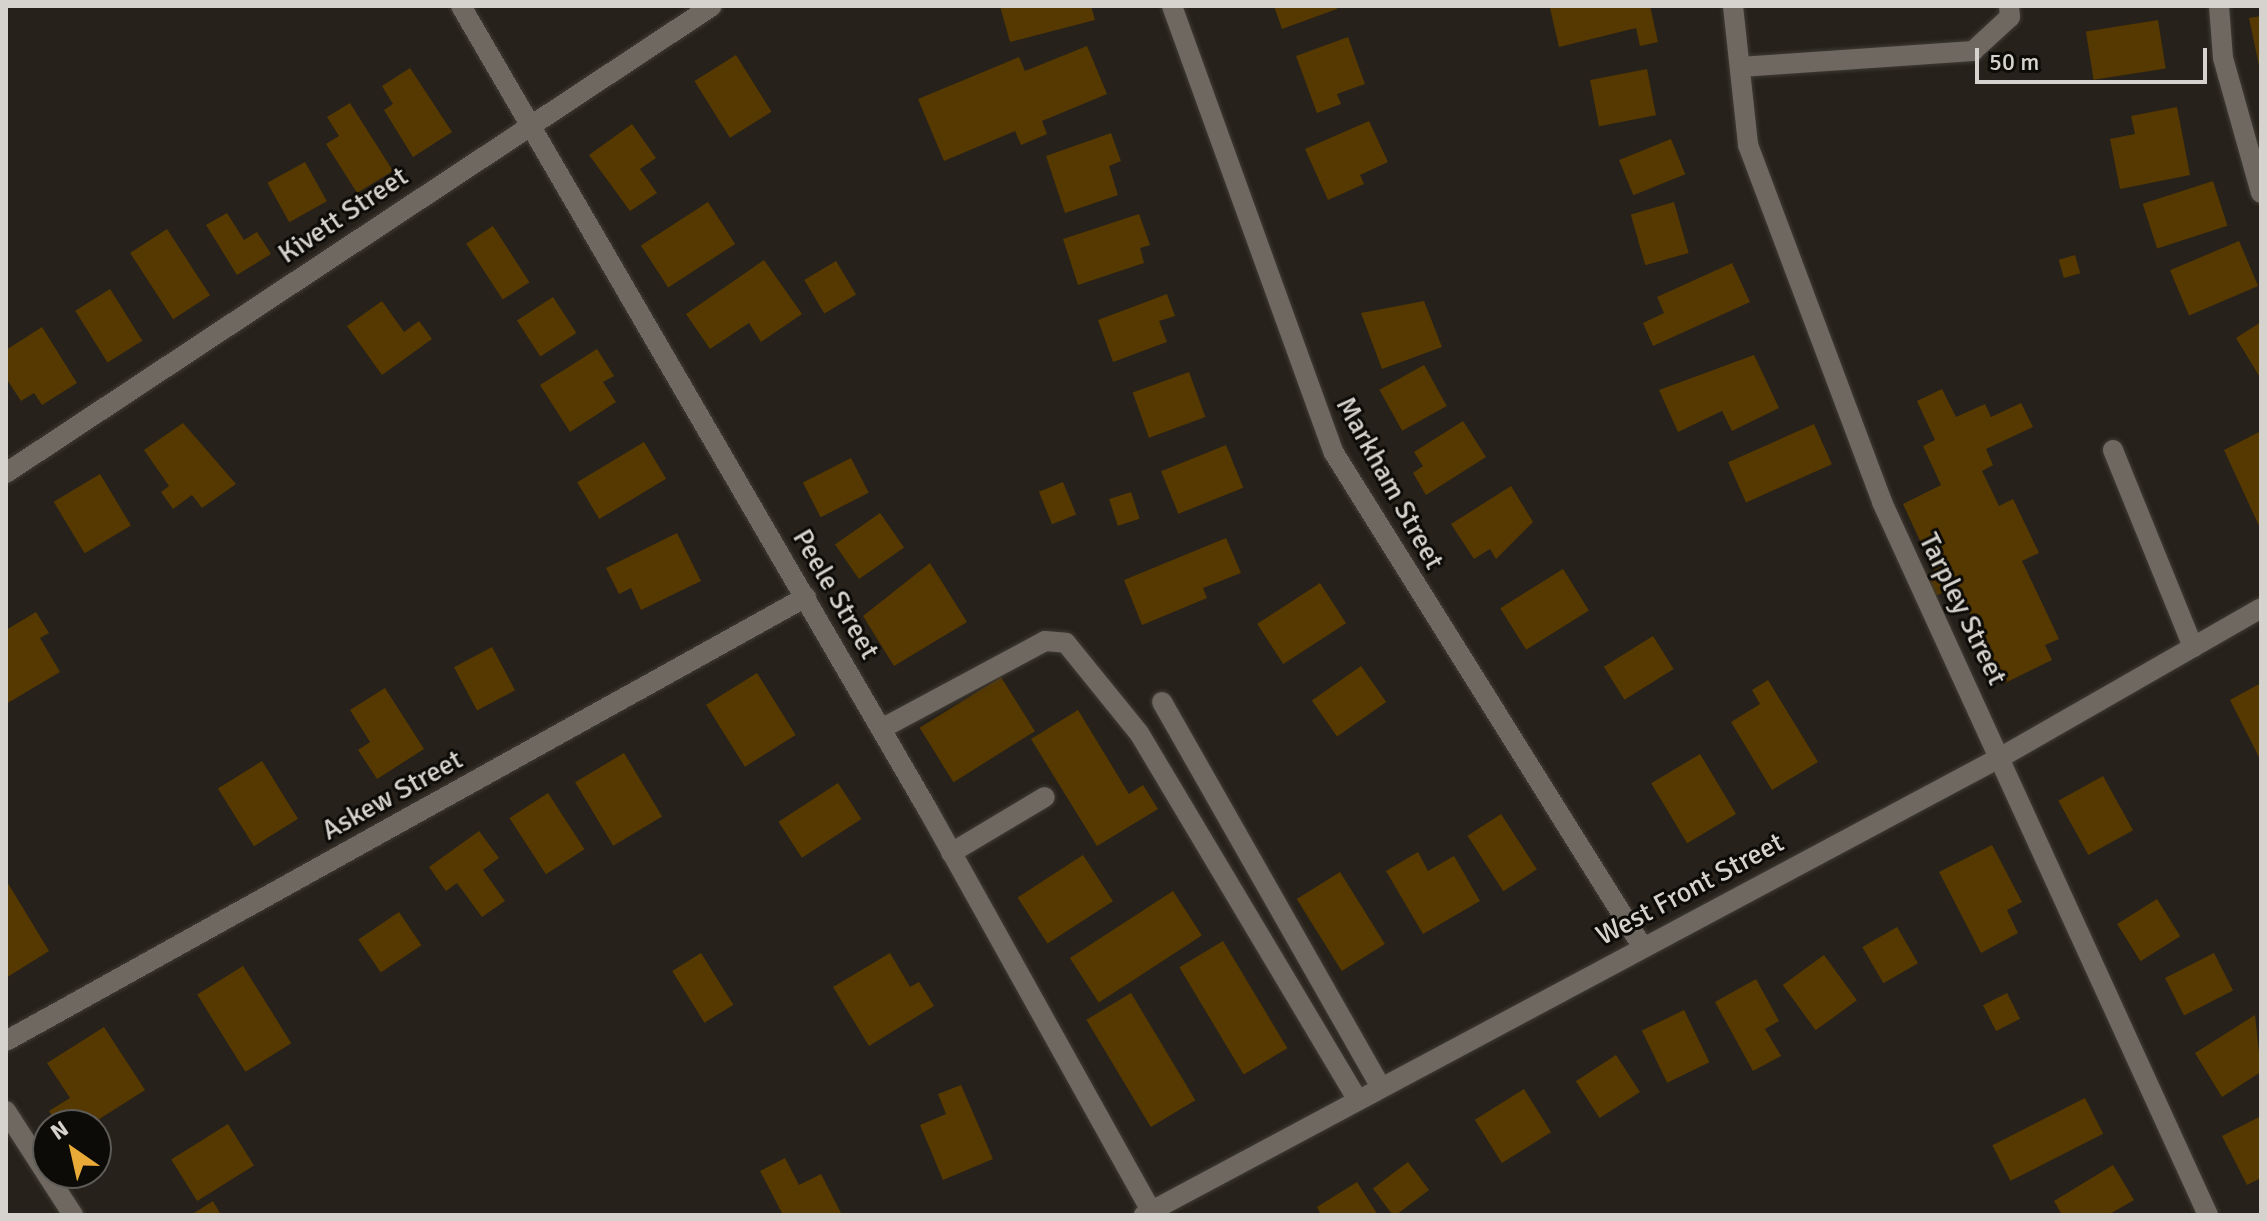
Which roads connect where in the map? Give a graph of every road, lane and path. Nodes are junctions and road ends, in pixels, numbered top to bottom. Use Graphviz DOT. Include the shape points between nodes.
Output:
graph roads {
  1 [pos="461,6"];
  2 [pos="712,6"];
  3 [pos="1172,6"];
  4 [pos="1733,6"];
  5 [pos="2009,6"];
  6 [pos="2219,6"];
  7 [pos="1740,67"];
  8 [pos="533,123"];
  9 [pos="2261,193"];
  10 [pos="2113,450"];
  11 [pos="6,473"];
  12 [pos="806,597"];
  13 [pos="2261,608"];
  14 [pos="2193,647"];
  15 [pos="1162,702"];
  16 [pos="881,729"];
  17 [pos="2003,756"];
  18 [pos="1045,797"];
  19 [pos="951,853"];
  20 [pos="1642,946"];
  21 [pos="6,1041"];
  22 [pos="1381,1087"];
  23 [pos="1358,1100"];
  24 [pos="6,1111"];
  25 [pos="1149,1214"];
  26 [pos="73,1215"];
  27 [pos="2208,1215"];
  1 -- 8 [label="street, Peele Street"];
  2 -- 8 [label="street, Kivett Street"];
  3 -- 20 [label="street, Markham Street" via="1334,453"];
  4 -- 7 [label="street, Tarpley Street"];
  5 -- 7 [label="street" via="2010,17 1973,51"];
  6 -- 9 [label="street" via="2223,58"];
  7 -- 17 [label="street, Tarpley Street" via="1748,145 1882,502"];
  8 -- 11 [label="street, Kivett Street"];
  8 -- 12 [label="street, Peele Street"];
  10 -- 14 [label="street"];
  12 -- 16 [label="street, Peele Street"];
  12 -- 21 [label="street, Askew Street"];
  13 -- 14 [label="street, West Front Street"];
  14 -- 17 [label="street, West Front Street"];
  15 -- 22 [label="street"];
  16 -- 19 [label="street, Peele Street"];
  16 -- 23 [label="street" via="1038,644 1066,643 1139,733"];
  17 -- 20 [label="street, West Front Street"];
  17 -- 27 [label="street, Tarpley Street"];
  18 -- 19 [label="street"];
  19 -- 25 [label="street, Peele Street"];
  20 -- 22 [label="street, West Front Street"];
  22 -- 23 [label="street, West Front Street"];
  23 -- 25 [label="street, West Front Street"];
  24 -- 26 [label="street"];
}
